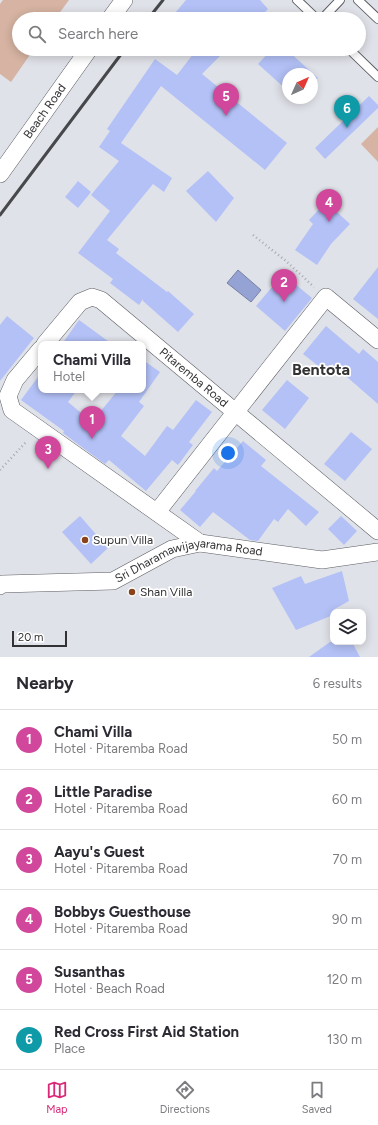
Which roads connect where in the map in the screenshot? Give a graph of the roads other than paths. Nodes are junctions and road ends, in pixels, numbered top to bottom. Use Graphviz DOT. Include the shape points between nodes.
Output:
graph roads {
  1 [pos="124,0"];
  2 [pos="297,0"];
  3 [pos="340,0"];
  4 [pos="358,0"];
  5 [pos="115,12"];
  6 [pos="310,12"];
  7 [pos="329,12"];
  8 [pos="378,19"];
  9 [pos="84,56"];
  10 [pos="357,56"];
  11 [pos="377,73"];
  12 [pos="0,174"];
  13 [pos="378,340"];
  14 [pos="48,341"];
  15 [pos="38,353"];
  16 [pos="235,412"];
  17 [pos="157,512"];
  18 [pos="378,531"];
  19 [pos="200,543"];
  20 [pos="378,552"];
  21 [pos="0,586"];
  1 -- 5 [label="street"];
  2 -- 6 [label="lane"];
  3 -- 7 [label="lane"];
  4 -- 8 [label="lane"];
  9 -- 12 [label="street, Beach Road"];
  10 -- 11 [label="lane"];
  13 -- 16 [label="street, Pitaremba Road" via="326,297"];
  14 -- 16 [label="street, Pitaremba Road" via="80,302 92,297 101,300"];
  15 -- 17 [label="street" via="15,380 8,396 12,410"];
  16 -- 17 [label="street, Pitaremba Road"];
  16 -- 18 [label="street, Pitaremba Road"];
  17 -- 19 [label="street"];
  19 -- 20 [label="street, Sri Dharamawijayarama Road" via="322,560"];
  19 -- 21 [label="street, Sri Dharamawijayarama Road" via="172,549 113,581"];
}
